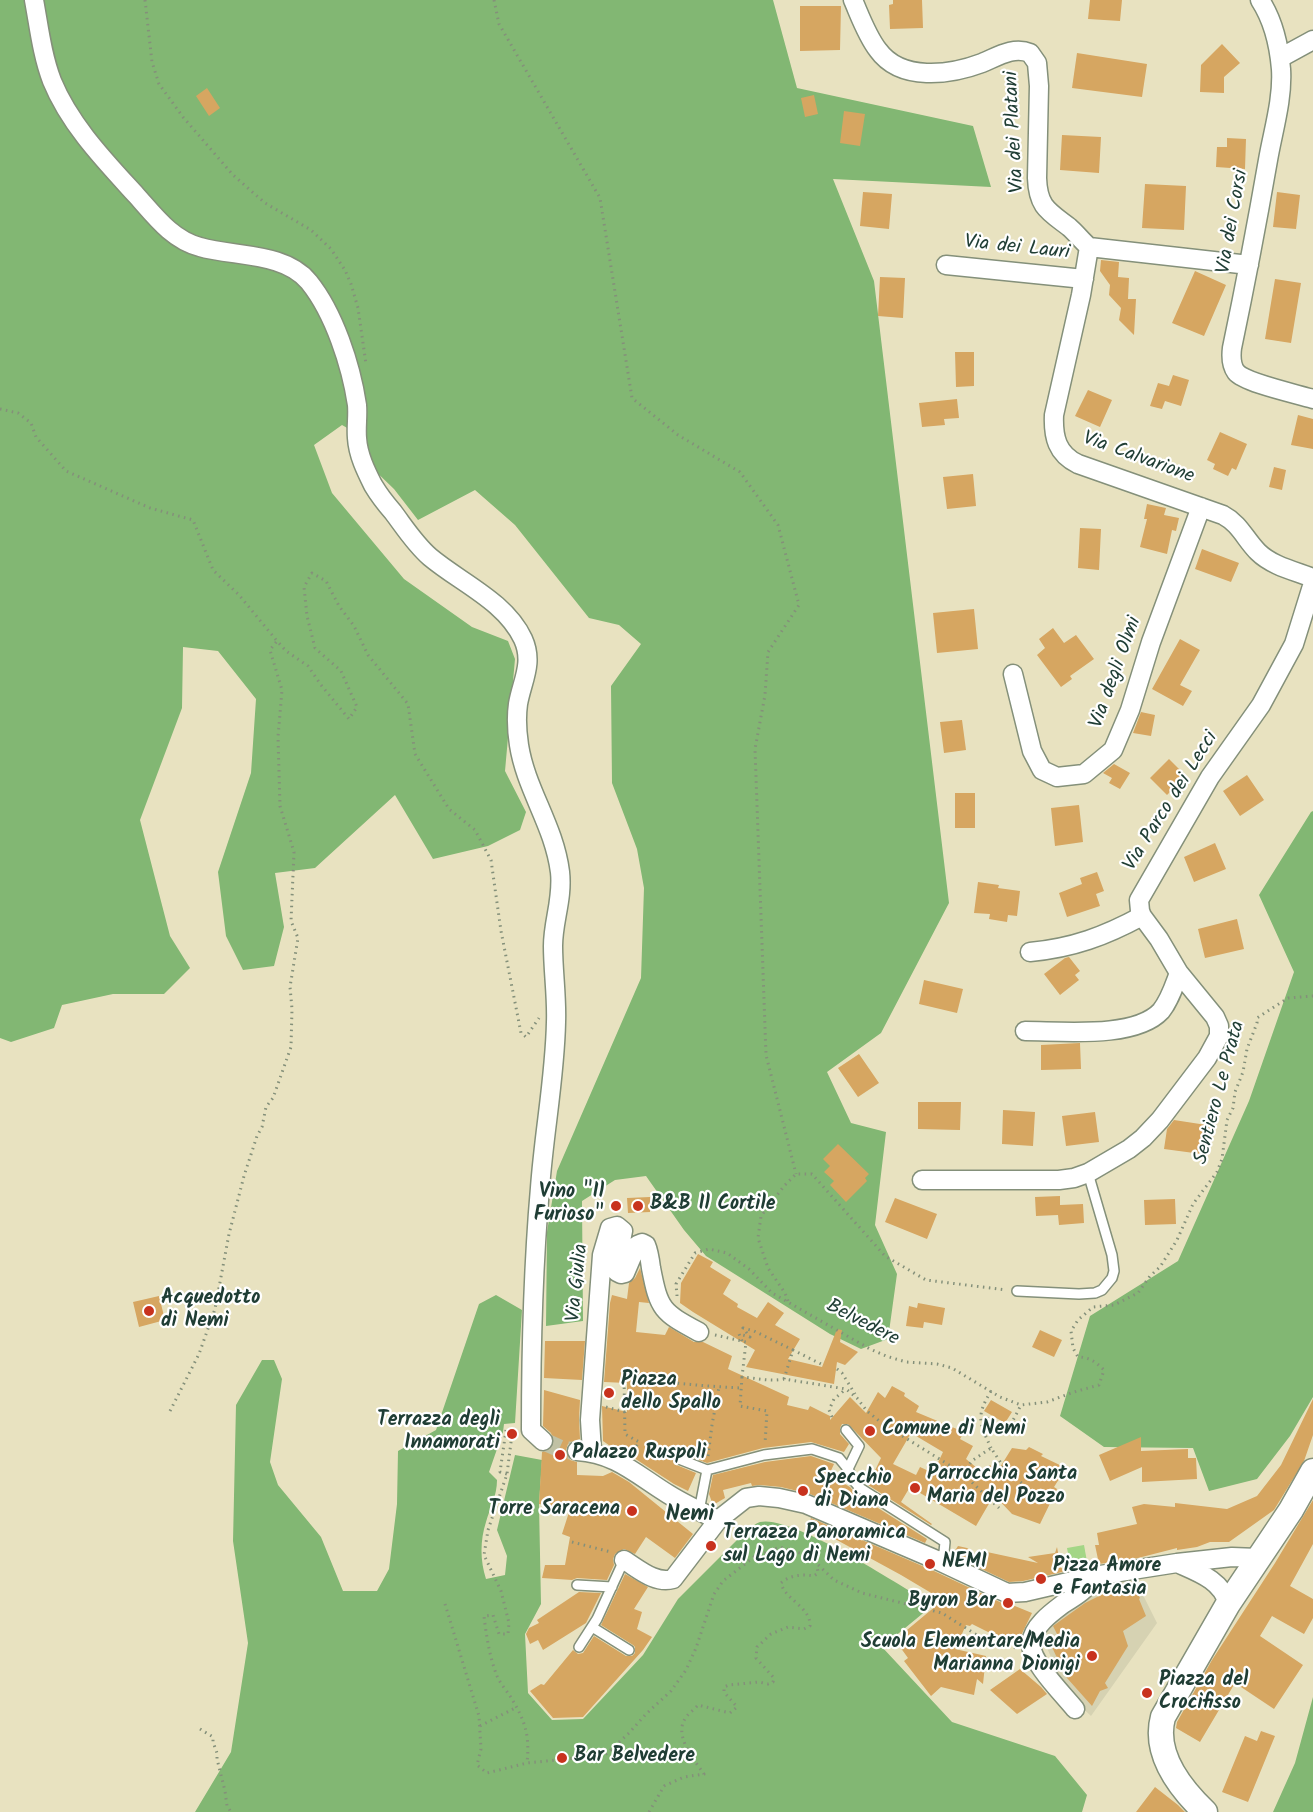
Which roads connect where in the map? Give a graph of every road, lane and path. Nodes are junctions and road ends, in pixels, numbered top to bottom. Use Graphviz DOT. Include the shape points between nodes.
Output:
graph roads {
  1 [pos="34,0"];
  2 [pos="145,0"];
  3 [pos="494,0"];
  4 [pos="853,0"];
  5 [pos="1260,0"];
  6 [pos="1313,40"];
  7 [pos="1280,58"];
  8 [pos="1089,247"];
  9 [pos="946,264"];
  10 [pos="1249,265"];
  11 [pos="1083,279"];
  12 [pos="366,369"];
  13 [pos="1313,399"];
  14 [pos="0,409"];
  15 [pos="1201,507"];
  16 [pos="1313,580"];
  17 [pos="277,641"];
  18 [pos="1013,674"];
  19 [pos="1142,916"];
  20 [pos="1030,952"];
  21 [pos="1179,973"];
  22 [pos="1313,996"];
  23 [pos="545,1013"];
  24 [pos="1025,1031"];
  25 [pos="1088,1173"];
  26 [pos="796,1174"];
  27 [pos="922,1180"];
  28 [pos="1017,1291"];
  29 [pos="677,1296"];
  30 [pos="788,1301"];
  31 [pos="699,1332"];
  32 [pos="723,1337"];
  33 [pos="742,1341"];
  34 [pos="793,1350"];
  35 [pos="823,1365"];
  36 [pos="837,1369"];
  37 [pos="742,1377"];
  38 [pos="784,1379"];
  39 [pos="719,1387"];
  40 [pos="740,1388"];
  41 [pos="846,1389"];
  42 [pos="991,1391"];
  43 [pos="857,1398"];
  44 [pos="1021,1405"];
  45 [pos="170,1411"];
  46 [pos="832,1417"];
  47 [pos="987,1418"];
  48 [pos="506,1430"];
  49 [pos="846,1430"];
  50 [pos="540,1439"];
  51 [pos="991,1448"];
  52 [pos="510,1453"];
  53 [pos="764,1455"];
  54 [pos="679,1459"];
  55 [pos="624,1466"];
  56 [pos="707,1467"];
  57 [pos="848,1469"];
  58 [pos="1313,1471"];
  59 [pos="962,1473"];
  60 [pos="507,1474"];
  61 [pos="1026,1487"];
  62 [pos="999,1508"];
  63 [pos="699,1512"];
  64 [pos="718,1520"];
  65 [pos="572,1542"];
  66 [pos="1224,1558"];
  67 [pos="1258,1558"];
  68 [pos="624,1560"];
  69 [pos="939,1561"];
  70 [pos="816,1563"];
  71 [pos="1177,1563"];
  72 [pos="1094,1576"];
  73 [pos="1212,1580"];
  74 [pos="577,1585"];
  75 [pos="612,1587"];
  76 [pos="446,1604"];
  77 [pos="1228,1604"];
  78 [pos="592,1627"];
  79 [pos="579,1647"];
  80 [pos="629,1650"];
  81 [pos="1033,1652"];
  82 [pos="517,1707"];
  83 [pos="1075,1709"];
  84 [pos="480,1726"];
  85 [pos="200,1729"];
  86 [pos="527,1763"];
  87 [pos="231,1812"];
  88 [pos="650,1812"];
  89 [pos="1204,1812"];
  1 -- 50 [label="street" via="43,56 64,105 92,145 157,218 196,246 281,263 297,270 311,284 333,324 345,357 357,405 359,454 375,489 422,549 510,619 527,651 527,673 518,705 519,745 525,773 557,855 560,883 553,936 555,1049 532,1296 531,1430"];
  2 -- 12 [label="path" via="152,62 159,84 183,117 233,175 265,203 310,230 331,249 345,270 358,308"];
  3 -- 26 [label="path" via="499,24 600,198 632,398 678,435 740,472 778,525 799,605 768,652 765,695 754,749 766,1055"];
  4 -- 8 [label="street, Via dei Platani" via="877,50 894,64 912,70 951,71 1012,51 1030,53 1037,63 1039,78 1038,192 1049,213"];
  5 -- 7 [label="street, Via dei Corsi"];
  6 -- 7 [label="street"];
  7 -- 10 [label="street, Via dei Corsi" via="1280,96"];
  8 -- 10 [label="street"];
  8 -- 11 [label="street, Via Calvarione"];
  9 -- 11 [label="street, Via dei Lauri"];
  10 -- 13 [label="street, Via dei Corsi" via="1232,348 1233,368 1243,378"];
  11 -- 15 [label="street, Via Calvarione" via="1054,415 1053,432 1058,446 1078,464"];
  14 -- 17 [label="path" via="18,413 31,423 36,437 66,471 150,508 194,520 213,570 239,594"];
  15 -- 16 [label="street, Via Calvarione" via="1230,518 1268,560"];
  15 -- 18 [label="street, Via degli Olmi" via="1113,750 1084,774 1057,777 1042,770 1032,751"];
  16 -- 19 [label="street, Via Parco dei Lecci" via="1294,644 1262,705 1210,777 1142,893"];
  17 -- 23 [label="path" via="308,666 349,719 357,707 341,670 315,648 307,616 304,587 312,573 326,581 368,655 408,704 416,754 449,809 475,830 491,861 520,1034 526,1037"];
  17 -- 45 [label="path" via="270,650 282,690 278,737 280,806 294,852 291,921 298,938 290,987 291,1047 244,1176 215,1309 199,1354"];
  19 -- 20 [label="street" via="1079,944"];
  19 -- 21 [label="street"];
  21 -- 24 [label="street" via="1166,1004 1143,1023 1108,1030"];
  21 -- 25 [label="street" via="1215,1017 1219,1026 1217,1041 1208,1058 1143,1138"];
  22 -- 44 [label="path, Sentiero Le Prata" via="1288,998 1257,1018 1227,1120 1222,1160 1193,1204 1160,1267 1138,1293 1114,1305 1093,1307 1071,1331 1078,1357 1086,1357 1104,1370 1099,1385 1047,1402"];
  25 -- 27 [label="street" via="1059,1180"];
  25 -- 28 [label="lane" via="1112,1255 1112,1278 1095,1293"];
  26 -- 28 [label="path" via="812,1174 885,1256 926,1280"];
  26 -- 30 [label="path" via="761,1216 758,1238 768,1268"];
  29 -- 30 [label="path, Belvedere" via="676,1284 695,1253 709,1249 727,1253 750,1269 772,1293"];
  30 -- 42 [label="path, Belvedere" via="870,1349 906,1362 952,1368"];
  31 -- 55 [label="street, Via Giulia" via="664,1309 657,1296 646,1245 637,1245 625,1273 617,1272 623,1231 617,1226 610,1228 602,1255 590,1420 584,1451 609,1457"];
  32 -- 33 [label="path"];
  33 -- 34 [label="path" via="739,1334 750,1337 743,1328"];
  33 -- 37 [label="path" via="746,1342"];
  34 -- 35 [label="path"];
  34 -- 38 [label="path"];
  36 -- 43 [label="path"];
  37 -- 38 [label="path"];
  37 -- 40 [label="path"];
  38 -- 41 [label="path"];
  39 -- 40 [label="path"];
  39 -- 55 [label="path" via="624,1377 625,1434 639,1443"];
  39 -- 56 [label="path"];
  40 -- 53 [label="path" via="740,1406 767,1410"];
  41 -- 43 [label="path"];
  41 -- 46 [label="path" via="834,1399 829,1410"];
  42 -- 44 [label="path, Belvedere"];
  42 -- 51 [label="path" via="980,1414"];
  43 -- 59 [label="path" via="883,1424"];
  44 -- 47 [label="path" via="1008,1430"];
  48 -- 60 [label="path" via="500,1472"];
  49 -- 57 [label="lane" via="859,1446"];
  51 -- 59 [label="path"];
  51 -- 61 [label="path"];
  52 -- 60 [label="path"];
  53 -- 56 [label="lane"];
  53 -- 57 [label="lane" via="812,1449 839,1458"];
  54 -- 56 [label="lane"];
  55 -- 63 [label="street"];
  56 -- 63 [label="lane"];
  57 -- 69 [label="lane" via="864,1491 945,1542"];
  58 -- 67 [label="main road"];
  59 -- 62 [label="path"];
  60 -- 82 [label="path" via="484,1555 501,1591 508,1634 499,1634 493,1615 484,1616 497,1676"];
  63 -- 64 [label="street"];
  64 -- 68 [label="street" via="673,1579 656,1580"];
  64 -- 69 [label="street" via="746,1498 779,1498 806,1504"];
  65 -- 68 [label="path" via="608,1550"];
  66 -- 67 [label="street"];
  66 -- 71 [label="street"];
  66 -- 73 [label="street"];
  67 -- 77 [label="main road"];
  68 -- 75 [label="lane"];
  69 -- 72 [label="street" via="1006,1593"];
  70 -- 81 [label="path" via="834,1580 862,1593 942,1613 988,1642"];
  70 -- 86 [label="path" via="809,1556 780,1547 754,1557 723,1581 714,1594 686,1670 629,1734 605,1755"];
  70 -- 88 [label="path" via="818,1573 813,1576 803,1574 780,1583 782,1590 804,1611 810,1626 788,1627 771,1634 757,1647 756,1658 774,1678 773,1682 724,1687 737,1707 730,1713 698,1706 686,1717 682,1731 687,1750 704,1773 664,1786"];
  71 -- 72 [label="street"];
  71 -- 73 [label="street"];
  72 -- 81 [label="street" via="1090,1586 1049,1614 1031,1642"];
  73 -- 77 [label="street" via="1224,1592"];
  74 -- 75 [label="lane"];
  75 -- 78 [label="lane"];
  76 -- 84 [label="path"];
  77 -- 89 [label="main road" via="1161,1728 1161,1744 1173,1773"];
  78 -- 79 [label="lane"];
  78 -- 80 [label="lane"];
  81 -- 83 [label="street"];
  82 -- 84 [label="path"];
  82 -- 86 [label="path" via="529,1743"];
  84 -- 86 [label="path" via="477,1765 487,1773"];
  85 -- 87 [label="path" via="213,1737"];
}
